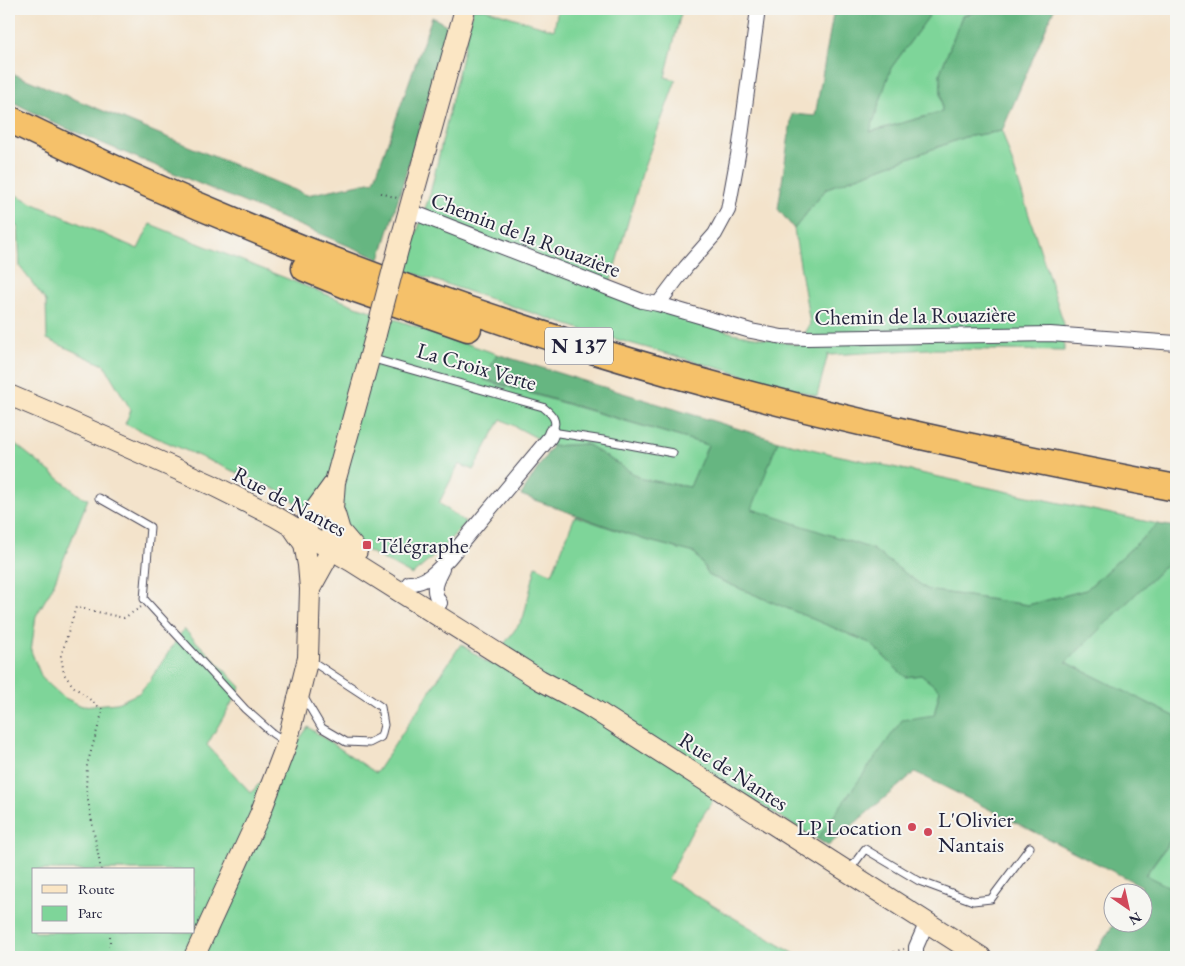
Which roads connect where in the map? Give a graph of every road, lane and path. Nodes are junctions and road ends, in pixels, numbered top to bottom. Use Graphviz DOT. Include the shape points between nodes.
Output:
graph roads {
  1 [pos="465,9"];
  2 [pos="758,9"];
  3 [pos="9,119"];
  4 [pos="9,139"];
  5 [pos="408,212"];
  6 [pos="658,304"];
  7 [pos="1176,343"];
  8 [pos="370,358"];
  9 [pos="9,395"];
  10 [pos="50,412"];
  11 [pos="552,432"];
  12 [pos="673,453"];
  13 [pos="1176,488"];
  14 [pos="99,498"];
  15 [pos="328,501"];
  16 [pos="1176,505"];
  17 [pos="314,532"];
  18 [pos="356,559"];
  19 [pos="314,568"];
  20 [pos="424,590"];
  21 [pos="148,603"];
  22 [pos="308,658"];
  23 [pos="300,690"];
  24 [pos="287,743"];
  25 [pos="1030,847"];
  26 [pos="101,868"];
  27 [pos="848,872"];
  28 [pos="927,922"];
  29 [pos="110,934"];
  30 [pos="916,952"];
  31 [pos="109,957"];
  32 [pos="194,957"];
  33 [pos="886,957"];
  34 [pos="981,957"];
  1 -- 5 [label="main road"];
  2 -- 6 [label="street" via="728,210 715,234"];
  3 -- 13 [label="highway, N 137" via="265,234 548,336 814,411 993,452"];
  4 -- 16 [label="highway, N 137" via="181,218 356,289 554,356 843,436"];
  5 -- 6 [label="street, Chemin de la Rouazière" via="642,301"];
  5 -- 8 [label="main road, bridge"];
  6 -- 7 [label="street, Chemin de la Rouazière" via="782,337 1050,334"];
  8 -- 11 [label="lane, La Croix Verte" via="542,407 555,418"];
  8 -- 15 [label="main road"];
  9 -- 10 [label="main road, Rue de Nantes"];
  10 -- 17 [label="main road, Rue de Nantes"];
  10 -- 17 [label="main road" via="232,482"];
  11 -- 12 [label="lane"];
  11 -- 20 [label="street"];
  14 -- 21 [label="lane" via="150,527 144,599"];
  15 -- 17 [label="main road"];
  15 -- 17 [label="main road" via="313,511"];
  15 -- 18 [label="main road"];
  17 -- 18 [label="main road"];
  17 -- 19 [label="main road"];
  17 -- 20 [label="main road" via="363,561"];
  18 -- 19 [label="main road"];
  18 -- 20 [label="main road, Rue de Nantes"];
  18 -- 20 [label="main road, Rue de Nantes"];
  19 -- 22 [label="main road" via="310,589"];
  20 -- 27 [label="main road, Rue de Nantes" via="587,705"];
  21 -- 24 [label="lane" via="245,709"];
  21 -- 26 [label="path" via="124,618 76,608 61,656 64,674 73,686 103,710 87,765 86,790"];
  22 -- 23 [label="main road"];
  22 -- 23 [label="lane" via="381,708 384,726 381,737 369,743 346,742 322,728"];
  23 -- 24 [label="main road"];
  24 -- 32 [label="main road" via="260,814"];
  25 -- 27 [label="lane" via="992,898 973,901 919,881 865,849"];
  27 -- 28 [label="main road, Rue de Nantes"];
  28 -- 30 [label="street"];
  28 -- 34 [label="main road, Rue de Nantes"];
  29 -- 31 [label="path"];
  30 -- 33 [label="path" via="896,951"];
}
